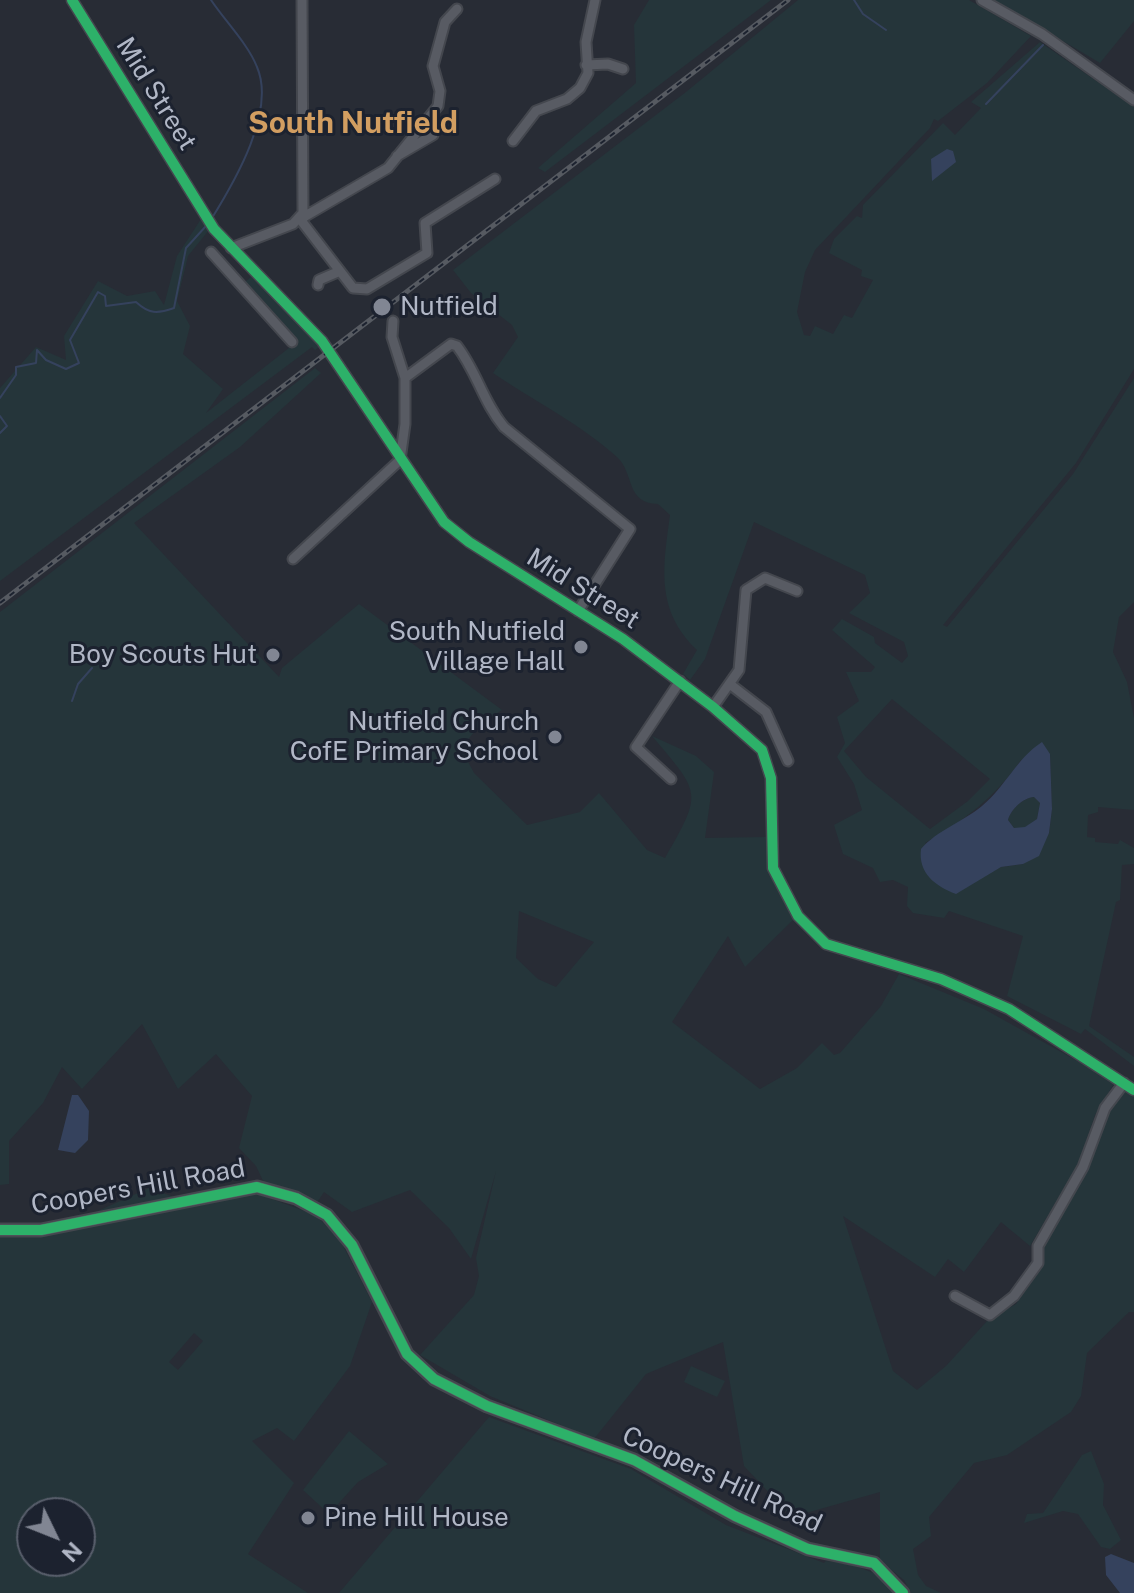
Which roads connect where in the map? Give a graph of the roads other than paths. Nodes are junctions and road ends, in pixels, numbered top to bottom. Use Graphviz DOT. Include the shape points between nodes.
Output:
graph roads {
  1 [pos="72,0"];
  2 [pos="302,0"];
  3 [pos="595,0"];
  4 [pos="982,0"];
  5 [pos="457,9"];
  6 [pos="586,65"];
  7 [pos="623,69"];
  8 [pos="1134,100"];
  9 [pos="433,135"];
  10 [pos="513,141"];
  11 [pos="397,156"];
  12 [pos="495,179"];
  13 [pos="302,218"];
  14 [pos="231,248"];
  15 [pos="211,252"];
  16 [pos="252,271"];
  17 [pos="340,271"];
  18 [pos="236,279"];
  19 [pos="318,285"];
  20 [pos="393,321"];
  21 [pos="292,342"];
  22 [pos="405,378"];
  23 [pos="400,460"];
  24 [pos="293,559"];
  25 [pos="797,591"];
  26 [pos="578,611"];
  27 [pos="680,681"];
  28 [pos="731,685"];
  29 [pos="713,707"];
  30 [pos="788,761"];
  31 [pos="671,779"];
  32 [pos="1124,1083"];
  33 [pos="1134,1090"];
  34 [pos="0,1230"];
  35 [pos="955,1296"];
  36 [pos="903,1593"];
  1 -- 14 [label="street, Mid Street" via="214,229"];
  2 -- 13 [label="street"];
  3 -- 6 [label="street"];
  4 -- 8 [label="street" via="1042,34"];
  5 -- 11 [label="street" via="445,22 433,66 438,106"];
  6 -- 7 [label="street"];
  6 -- 10 [label="street" via="580,88 536,111"];
  9 -- 11 [label="street"];
  11 -- 13 [label="street" via="388,168"];
  12 -- 17 [label="street" via="425,223 427,253 391,276 361,290"];
  13 -- 14 [label="street"];
  13 -- 17 [label="street"];
  14 -- 16 [label="street, Mid Street"];
  15 -- 18 [label="street"];
  16 -- 18 [label="street"];
  16 -- 23 [label="street, Mid Street" via="322,341"];
  17 -- 19 [label="street"];
  18 -- 21 [label="street"];
  20 -- 22 [label="street" via="392,337"];
  22 -- 23 [label="street"];
  22 -- 26 [label="street" via="451,344 457,346 479,380 489,410 504,427 630,529"];
  23 -- 24 [label="street"];
  23 -- 26 [label="street, Mid Street" via="444,522"];
  25 -- 28 [label="street" via="765,578 746,590 741,657"];
  26 -- 27 [label="street, Mid Street"];
  27 -- 29 [label="street, Mid Street"];
  27 -- 31 [label="street" via="636,747"];
  28 -- 29 [label="street"];
  28 -- 30 [label="street" via="766,712"];
  29 -- 32 [label="street, Mid Street" via="762,750 771,778 773,868 798,916 826,944 941,979 1009,1009"];
  32 -- 33 [label="street, Mid Street"];
  32 -- 35 [label="street" via="1105,1108 1083,1167 1038,1246 1038,1263 1014,1296 990,1315"];
  34 -- 36 [label="street, Coopers Hill Road" via="41,1230 257,1187 296,1198 327,1215 352,1245 407,1354 434,1379 487,1406 634,1460 808,1549 874,1563"];
}
